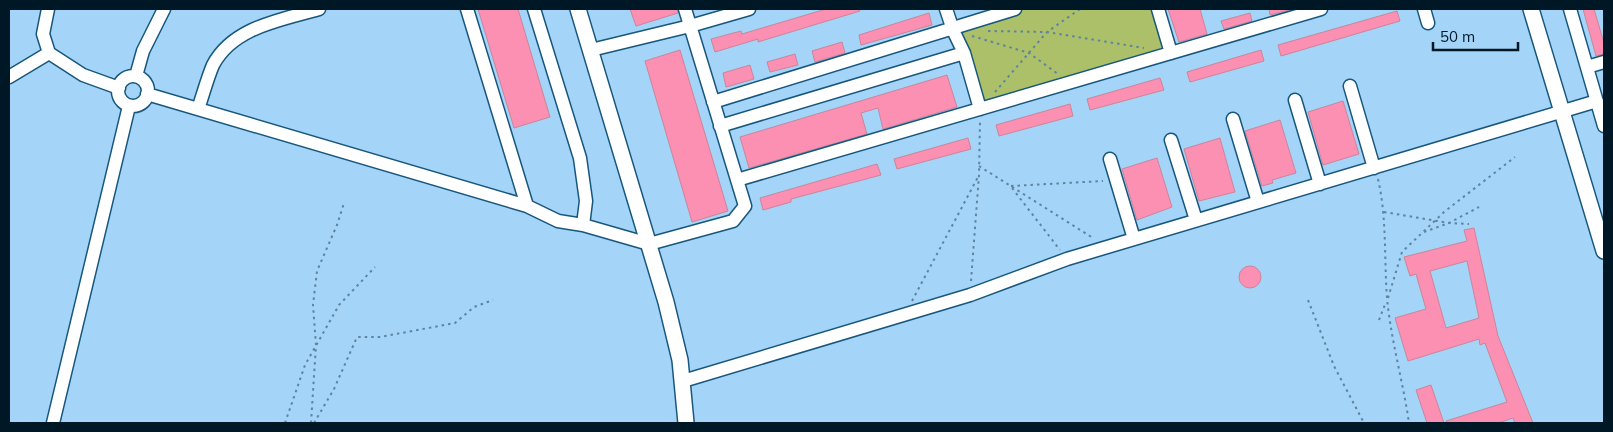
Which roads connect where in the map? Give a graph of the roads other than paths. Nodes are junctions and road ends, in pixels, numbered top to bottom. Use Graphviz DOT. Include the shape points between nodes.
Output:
graph roads {
  1 [pos="48,9"];
  2 [pos="164,9"];
  3 [pos="319,9"];
  4 [pos="467,9"];
  5 [pos="534,9"];
  6 [pos="578,9"];
  7 [pos="685,9"];
  8 [pos="749,9"];
  9 [pos="946,9"];
  10 [pos="1014,9"];
  11 [pos="1158,9"];
  12 [pos="1321,9"];
  13 [pos="1424,9"];
  14 [pos="1531,9"];
  15 [pos="1570,9"];
  16 [pos="1428,23"];
  17 [pos="690,26"];
  18 [pos="953,30"];
  19 [pos="591,50"];
  20 [pos="49,53"];
  21 [pos="964,53"];
  22 [pos="1171,53"];
  23 [pos="1604,62"];
  24 [pos="1587,67"];
  25 [pos="136,76"];
  26 [pos="9,77"];
  27 [pos="1350,86"];
  28 [pos="119,88"];
  29 [pos="148,94"];
  30 [pos="1295,100"];
  31 [pos="1597,101"];
  32 [pos="713,102"];
  33 [pos="129,106"];
  34 [pos="198,109"];
  35 [pos="980,109"];
  36 [pos="1562,112"];
  37 [pos="1233,119"];
  38 [pos="720,126"];
  39 [pos="1604,126"];
  40 [pos="1171,140"];
  41 [pos="1110,159"];
  42 [pos="1374,168"];
  43 [pos="737,180"];
  44 [pos="1320,184"];
  45 [pos="1258,202"];
  46 [pos="527,206"];
  47 [pos="1196,220"];
  48 [pos="583,225"];
  49 [pos="1134,239"];
  50 [pos="649,244"];
  51 [pos="1604,251"];
  52 [pos="683,381"];
  53 [pos="52,423"];
  54 [pos="686,423"];
  1 -- 20 [label="street" via="43,34"];
  2 -- 25 [label="street" via="143,51"];
  3 -- 34 [label="street" via="266,25 229,44 214,65"];
  4 -- 46 [label="street"];
  5 -- 48 [label="street" via="580,158 586,201"];
  6 -- 19 [label="street"];
  7 -- 17 [label="street"];
  8 -- 17 [label="street"];
  9 -- 18 [label="street"];
  10 -- 18 [label="street"];
  11 -- 22 [label="street"];
  12 -- 22 [label="street"];
  13 -- 16 [label="street"];
  14 -- 36 [label="street"];
  15 -- 24 [label="street"];
  17 -- 19 [label="street"];
  17 -- 32 [label="street"];
  18 -- 21 [label="street"];
  18 -- 32 [label="street"];
  19 -- 50 [label="street"];
  20 -- 26 [label="street"];
  20 -- 28 [label="street" via="83,75"];
  21 -- 35 [label="street"];
  21 -- 38 [label="street"];
  22 -- 35 [label="street"];
  23 -- 24 [label="street"];
  24 -- 31 [label="street"];
  25 -- 28 [label="street" via="125,78"];
  25 -- 29 [label="street" via="144,80"];
  27 -- 42 [label="street"];
  28 -- 33 [label="street" via="120,99"];
  29 -- 33 [label="street" via="142,103"];
  29 -- 34 [label="street"];
  30 -- 44 [label="street"];
  31 -- 36 [label="street"];
  31 -- 39 [label="street"];
  32 -- 38 [label="street"];
  33 -- 53 [label="street"];
  34 -- 46 [label="street"];
  35 -- 43 [label="street"];
  36 -- 42 [label="street"];
  36 -- 51 [label="street"];
  37 -- 45 [label="street"];
  38 -- 43 [label="street"];
  40 -- 47 [label="street"];
  41 -- 49 [label="street"];
  42 -- 44 [label="street"];
  43 -- 50 [label="street" via="745,206 733,221"];
  44 -- 45 [label="street"];
  45 -- 47 [label="street"];
  46 -- 48 [label="street" via="558,222"];
  47 -- 49 [label="street"];
  48 -- 50 [label="street"];
  49 -- 52 [label="street" via="1067,259 970,295"];
  50 -- 52 [label="street"];
  52 -- 54 [label="street"];
}
